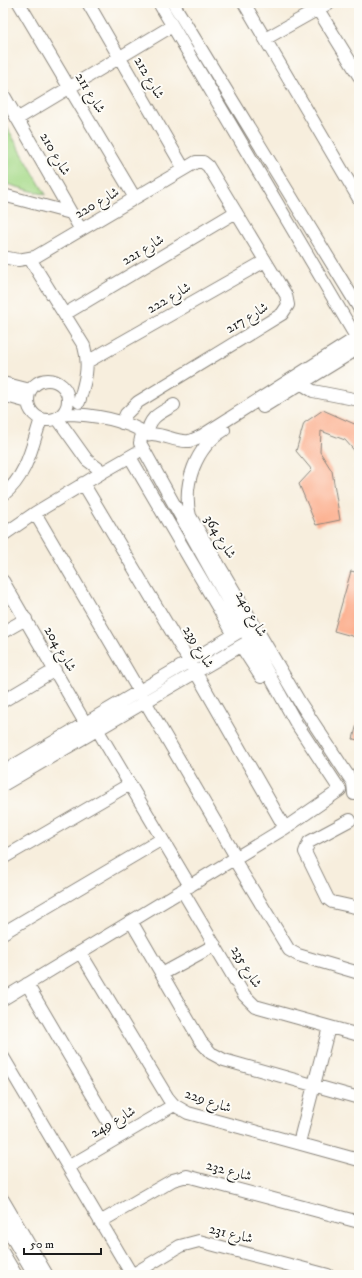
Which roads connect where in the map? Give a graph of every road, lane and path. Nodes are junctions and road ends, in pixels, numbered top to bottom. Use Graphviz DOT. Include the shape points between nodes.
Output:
graph roads {
  1 [pos="19,3"];
  2 [pos="88,3"];
  3 [pos="159,3"];
  4 [pos="173,3"];
  5 [pos="244,3"];
  6 [pos="320,5"];
  7 [pos="172,26"];
  8 [pos="265,39"];
  9 [pos="120,57"];
  10 [pos="359,76"];
  11 [pos="69,88"];
  12 [pos="3,94"];
  13 [pos="17,119"];
  14 [pos="203,162"];
  15 [pos="184,169"];
  16 [pos="3,195"];
  17 [pos="134,198"];
  18 [pos="359,199"];
  19 [pos="236,212"];
  20 [pos="71,213"];
  21 [pos="81,230"];
  22 [pos="3,257"];
  23 [pos="30,259"];
  24 [pos="266,261"];
  25 [pos="357,300"];
  26 [pos="65,314"];
  27 [pos="358,341"];
  28 [pos="87,362"];
  29 [pos="3,383"];
  30 [pos="302,384"];
  31 [pos="68,394"];
  32 [pos="3,396"];
  33 [pos="29,396"];
  34 [pos="359,400"];
  35 [pos="79,402"];
  36 [pos="174,406"];
  37 [pos="60,416"];
  38 [pos="102,416"];
  39 [pos="41,419"];
  40 [pos="122,423"];
  41 [pos="143,442"];
  42 [pos="130,457"];
  43 [pos="103,472"];
  44 [pos="83,483"];
  45 [pos="3,495"];
  46 [pos="35,513"];
  47 [pos="3,535"];
  48 [pos="3,581"];
  49 [pos="26,619"];
  50 [pos="253,623"];
  51 [pos="3,632"];
  52 [pos="238,632"];
  53 [pos="260,634"];
  54 [pos="245,643"];
  55 [pos="192,666"];
  56 [pos="55,670"];
  57 [pos="139,690"];
  58 [pos="3,701"];
  59 [pos="145,701"];
  60 [pos="91,728"];
  61 [pos="3,772"];
  62 [pos="130,784"];
  63 [pos="3,785"];
  64 [pos="336,792"];
  65 [pos="356,794"];
  66 [pos="350,820"];
  67 [pos="285,828"];
  68 [pos="162,839"];
  69 [pos="3,858"];
  70 [pos="235,858"];
  71 [pos="186,888"];
  72 [pos="359,908"];
  73 [pos="131,921"];
  74 [pos="3,932"];
  75 [pos="215,945"];
  76 [pos="80,952"];
  77 [pos="359,973"];
  78 [pos="162,974"];
  79 [pos="27,984"];
  80 [pos="3,999"];
  81 [pos="329,1027"];
  82 [pos="359,1035"];
  83 [pos="3,1057"];
  84 [pos="314,1085"];
  85 [pos="359,1098"];
  86 [pos="174,1105"];
  87 [pos="117,1137"];
  88 [pos="299,1143"];
  89 [pos="359,1160"];
  90 [pos="68,1167"];
  91 [pos="3,1200"];
  92 [pos="3,1222"];
  93 [pos="100,1222"];
  94 [pos="359,1222"];
  95 [pos="3,1253"];
  96 [pos="16,1275"];
  97 [pos="34,1275"];
  98 [pos="47,1275"];
  99 [pos="132,1275"];
  100 [pos="328,1275"];
  1 -- 11 [label="street, شارع 211"];
  2 -- 9 [label="street, شارع 212"];
  3 -- 7 [label="street"];
  4 -- 25 [label="street"];
  5 -- 8 [label="street"];
  6 -- 8 [label="street"];
  6 -- 10 [label="street"];
  7 -- 9 [label="street"];
  7 -- 27 [label="street"];
  8 -- 18 [label="street"];
  9 -- 11 [label="street"];
  9 -- 15 [label="street, شارع 212"];
  11 -- 13 [label="street"];
  11 -- 17 [label="street, شارع 211"];
  12 -- 13 [label="street, شارع 210"];
  13 -- 20 [label="street, شارع 210"];
  14 -- 15 [label="street, شارع 220" via="196,162"];
  14 -- 19 [label="street, شارع 217"];
  15 -- 17 [label="street, شارع 220"];
  16 -- 20 [label="street"];
  17 -- 21 [label="street, شارع 220"];
  19 -- 24 [label="street, شارع 217"];
  19 -- 26 [label="street, شارع 221"];
  20 -- 21 [label="street, شارع 210"];
  21 -- 23 [label="street, شارع 220"];
  22 -- 23 [label="street"];
  23 -- 26 [label="street"];
  24 -- 28 [label="street, شارع 222"];
  24 -- 40 [label="street, شارع 217" via="286,295 286,310 138,402 126,414"];
  26 -- 28 [label="street" via="84,346"];
  27 -- 30 [label="street, شارع 364"];
  27 -- 41 [label="street" via="203,435 190,441 181,441 152,433"];
  28 -- 35 [label="street" via="86,379"];
  29 -- 33 [label="street"];
  30 -- 34 [label="street" via="313,391"];
  30 -- 50 [label="street, شارع 364" via="210,441 196,462 190,478 190,516"];
  31 -- 33 [label="street" via="60,383 47,380 34,385"];
  31 -- 35 [label="street"];
  31 -- 37 [label="street" via="67,409"];
  32 -- 33 [label="street"];
  33 -- 39 [label="street" via="31,411"];
  35 -- 38 [label="street"];
  36 -- 41 [label="street" via="152,419"];
  37 -- 38 [label="street"];
  37 -- 39 [label="street" via="51,420"];
  37 -- 43 [label="street" via="87,460"];
  38 -- 40 [label="street"];
  39 -- 45 [label="street" via="22,474"];
  40 -- 41 [label="street" via="135,427"];
  41 -- 42 [label="street"];
  41 -- 52 [label="street, شارع 240"];
  42 -- 43 [label="street"];
  42 -- 52 [label="street"];
  43 -- 44 [label="street"];
  44 -- 46 [label="street"];
  44 -- 55 [label="street, شارع 239"];
  46 -- 47 [label="street"];
  46 -- 57 [label="street"];
  48 -- 49 [label="street, شارع 204"];
  49 -- 51 [label="street"];
  49 -- 56 [label="street, شارع 204"];
  50 -- 52 [label="street"];
  50 -- 53 [label="street, شارع 364"];
  52 -- 54 [label="street, شارع 240"];
  52 -- 55 [label="street"];
  53 -- 54 [label="street"];
  53 -- 65 [label="street, شارع 364" via="298,701 353,783"];
  54 -- 55 [label="street"];
  54 -- 64 [label="street, شارع 240"];
  55 -- 57 [label="street"];
  55 -- 59 [label="street"];
  55 -- 67 [label="street, شارع 239"];
  56 -- 58 [label="street"];
  56 -- 60 [label="street, شارع 204"];
  57 -- 59 [label="street"];
  57 -- 60 [label="street"];
  59 -- 60 [label="street"];
  59 -- 70 [label="street"];
  60 -- 61 [label="street"];
  60 -- 62 [label="street, شارع 204"];
  60 -- 63 [label="street"];
  62 -- 68 [label="street, شارع 235"];
  62 -- 69 [label="street"];
  64 -- 65 [label="street, شارع 364"];
  64 -- 67 [label="street"];
  66 -- 72 [label="street" via="309,842 305,852 328,899"];
  67 -- 70 [label="street"];
  68 -- 71 [label="street, شارع 235"];
  68 -- 74 [label="street"];
  70 -- 71 [label="street"];
  70 -- 77 [label="street" via="289,950"];
  71 -- 73 [label="street"];
  71 -- 75 [label="street, شارع 235"];
  73 -- 76 [label="street"];
  73 -- 78 [label="street"];
  75 -- 78 [label="street"];
  75 -- 81 [label="street, شارع 235" via="244,994 255,1006"];
  76 -- 79 [label="street"];
  76 -- 86 [label="street, شارع 229"];
  78 -- 84 [label="street" via="201,1042 211,1053 224,1060"];
  79 -- 80 [label="street"];
  79 -- 87 [label="street"];
  81 -- 82 [label="street, شارع 235"];
  81 -- 84 [label="street"];
  83 -- 90 [label="street"];
  84 -- 85 [label="street"];
  84 -- 88 [label="street"];
  86 -- 87 [label="street, شارع 249"];
  86 -- 88 [label="street, شارع 229" via="188,1113"];
  87 -- 90 [label="street, شارع 249"];
  88 -- 89 [label="street, شارع 229"];
  90 -- 93 [label="street"];
  91 -- 98 [label="street"];
  92 -- 97 [label="street"];
  93 -- 94 [label="street, شارع 232" via="173,1180 187,1176"];
  93 -- 99 [label="street"];
  95 -- 96 [label="street"];
  99 -- 100 [label="street, شارع 231" via="180,1246 199,1241"];
}
